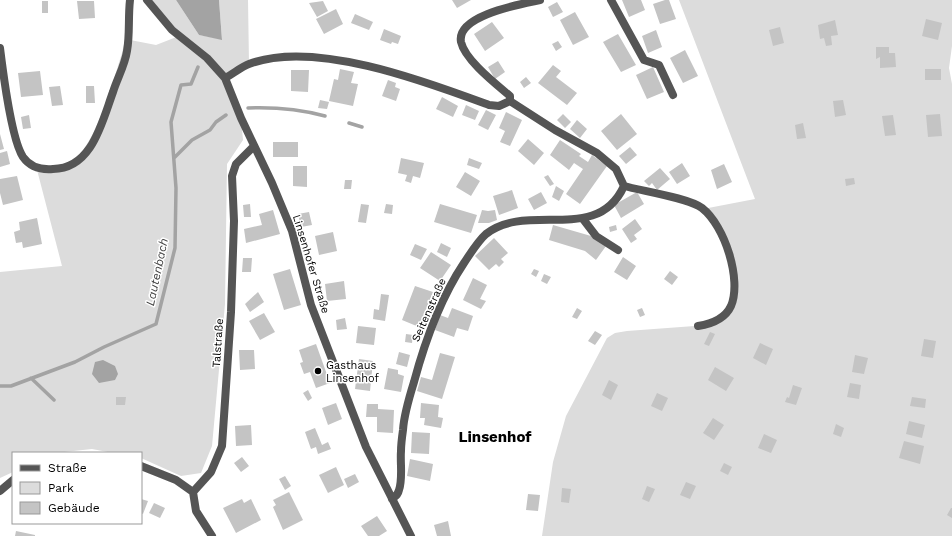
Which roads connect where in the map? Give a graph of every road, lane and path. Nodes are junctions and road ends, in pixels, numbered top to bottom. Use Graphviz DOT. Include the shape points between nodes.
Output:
graph roads {
  1 [pos="130,0"];
  2 [pos="147,0"];
  3 [pos="540,0"];
  4 [pos="610,0"];
  5 [pos="0,48"];
  6 [pos="225,78"];
  7 [pos="674,95"];
  8 [pos="510,101"];
  9 [pos="254,146"];
  10 [pos="624,186"];
  11 [pos="583,219"];
  12 [pos="618,250"];
  13 [pos="698,326"];
  14 [pos="142,466"];
  15 [pos="12,481"];
  16 [pos="0,491"];
  17 [pos="193,492"];
  18 [pos="392,499"];
  19 [pos="212,536"];
  20 [pos="411,536"];
  1 -- 5 [label="street" via="127,52 103,118 94,142 87,152 77,163 68,167 43,170 24,158 19,148"];
  2 -- 6 [label="street, Linsenhofer Straße" via="172,30 207,58"];
  3 -- 8 [label="street" via="508,7 484,16 467,25 461,36 461,42 480,70 510,96"];
  4 -- 7 [label="street" via="644,60 659,65"];
  6 -- 8 [label="street" via="249,64 270,59 323,57 422,80 489,105 499,106"];
  6 -- 9 [label="street, Linsenhofer Straße"];
  8 -- 10 [label="street" via="597,153 616,169"];
  9 -- 17 [label="street, Talstraße" via="236,164 232,176 234,221 231,312 222,446 211,472"];
  9 -- 18 [label="street, Linsenhofer Straße" via="292,231 311,305 366,447"];
  10 -- 11 [label="street, Seitenstraße" via="619,197 603,210"];
  10 -- 13 [label="street" via="698,205 715,222 723,237 731,260 734,296 730,308 721,318 708,325"];
  11 -- 12 [label="street" via="596,236"];
  11 -- 18 [label="street, Seitenstraße" via="531,219 506,224 486,234 464,263 444,299 424,345 403,426 400,488"];
  14 -- 17 [label="street" via="176,480"];
  15 -- 16 [label="street"];
  17 -- 19 [label="street" via="196,511"];
  18 -- 20 [label="street, Linsenhofer Straße"];
}
